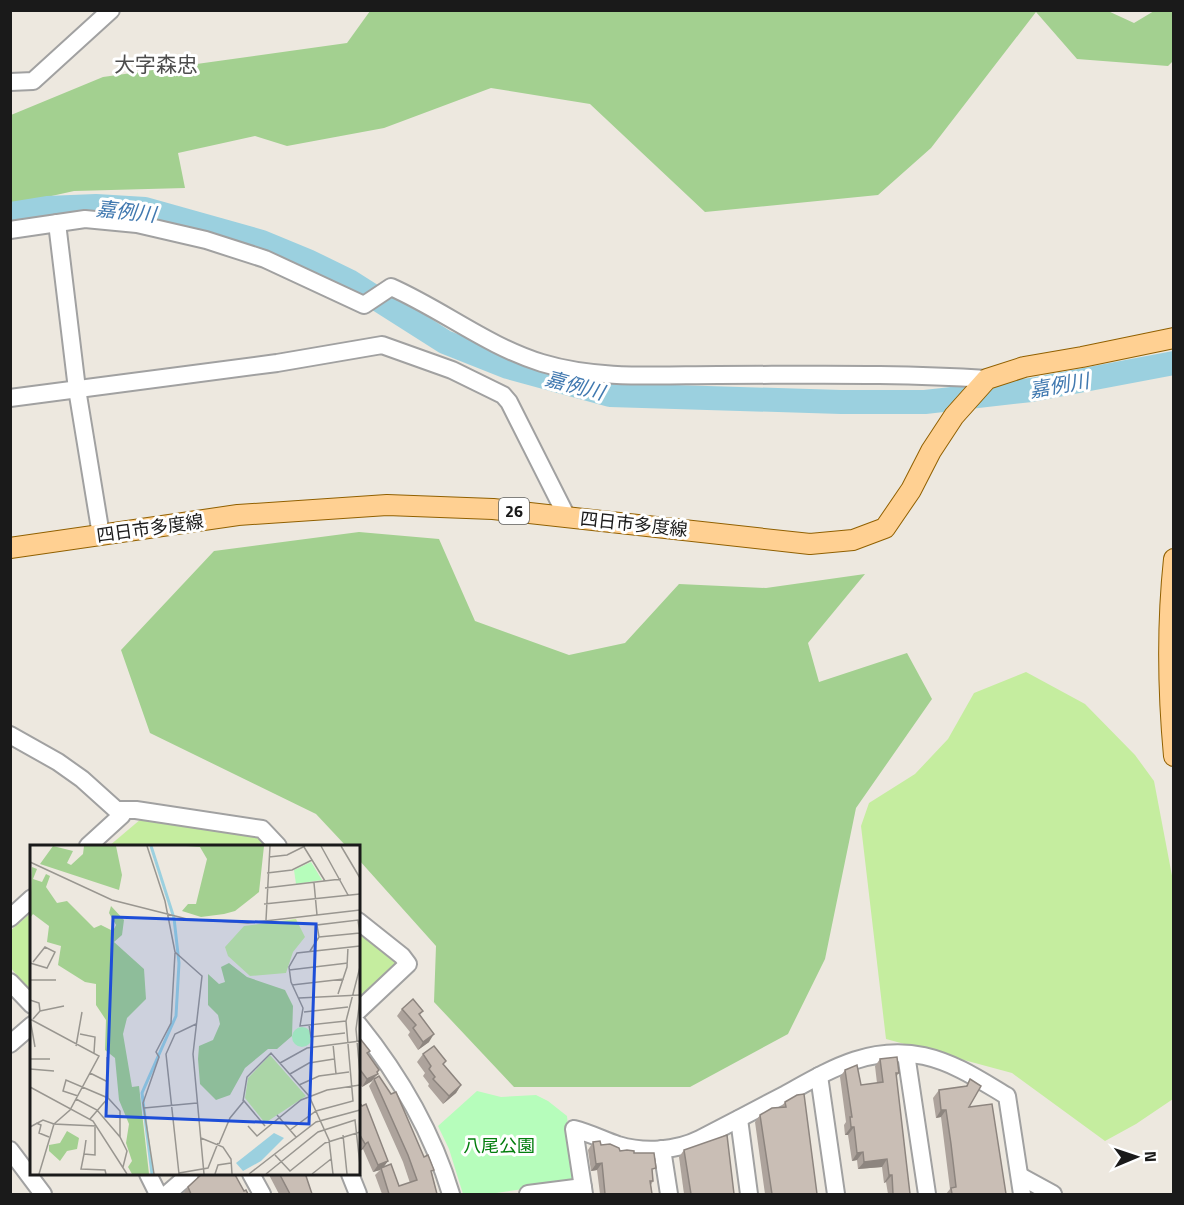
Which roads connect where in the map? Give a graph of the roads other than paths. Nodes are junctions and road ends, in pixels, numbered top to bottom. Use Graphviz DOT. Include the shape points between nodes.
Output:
graph roads {
  1 [pos="111,11"];
  2 [pos="10,82"];
  3 [pos="57,223"];
  4 [pos="10,230"];
  5 [pos="1173,338"];
  6 [pos="987,379"];
  7 [pos="77,389"];
  8 [pos="10,398"];
  9 [pos="567,517"];
  10 [pos="101,535"];
  11 [pos="10,548"];
  12 [pos="1173,560"];
  13 [pos="10,735"];
  14 [pos="1173,756"];
  15 [pos="120,813"];
  16 [pos="89,845"];
  17 [pos="277,845"];
  18 [pos="30,900"];
  19 [pos="10,918"];
  20 [pos="360,923"];
  21 [pos="10,982"];
  22 [pos="30,1003"];
  23 [pos="360,1009"];
  24 [pos="360,1026"];
  25 [pos="30,1027"];
  26 [pos="10,1044"];
  27 [pos="906,1054"];
  28 [pos="819,1076"];
  29 [pos="739,1119"];
  30 [pos="662,1149"];
  31 [pos="10,1150"];
  32 [pos="149,1175"];
  33 [pos="188,1175"];
  34 [pos="251,1175"];
  35 [pos="351,1175"];
  36 [pos="1020,1176"];
  37 [pos="583,1191"];
  38 [pos="43,1194"];
  39 [pos="158,1194"];
  40 [pos="167,1194"];
  41 [pos="262,1194"];
  42 [pos="358,1194"];
  43 [pos="451,1194"];
  44 [pos="528,1194"];
  45 [pos="669,1194"];
  46 [pos="749,1194"];
  47 [pos="836,1194"];
  48 [pos="927,1194"];
  49 [pos="1022,1194"];
  50 [pos="1053,1194"];
  1 -- 2 [label="street" via="33,81"];
  3 -- 4 [label="street"];
  3 -- 6 [label="street" via="85,219 136,224 206,240 265,259 364,305 391,287 492,344 531,360 575,371 655,375 919,374"];
  3 -- 7 [label="street"];
  5 -- 6 [label="main road" via="1024,367"];
  6 -- 9 [label="main road, 四日市多度線 / 26" via="954,416 885,528 853,540 810,544"];
  7 -- 8 [label="street"];
  7 -- 9 [label="street" via="382,345 452,370 503,395"];
  7 -- 10 [label="street"];
  9 -- 10 [label="main road, 四日市多度線 / 26" via="493,509 387,505 238,515"];
  10 -- 11 [label="main road, 四日市多度線 / 26"];
  12 -- 14 [label="main road" via="1169,696"];
  13 -- 15 [label="street" via="82,779"];
  15 -- 16 [label="street"];
  15 -- 17 [label="street" via="136,810 262,829"];
  18 -- 19 [label="street"];
  20 -- 23 [label="street" via="408,964"];
  21 -- 22 [label="street"];
  24 -- 43 [label="street" via="411,1099 437,1153"];
  25 -- 26 [label="street"];
  27 -- 28 [label="street" via="858,1059"];
  27 -- 36 [label="street" via="925,1056 958,1068 1007,1096"];
  27 -- 48 [label="street"];
  28 -- 29 [label="street"];
  28 -- 47 [label="street"];
  29 -- 30 [label="street" via="692,1143"];
  29 -- 46 [label="street"];
  30 -- 37 [label="street" via="620,1146 574,1129"];
  30 -- 45 [label="street"];
  31 -- 38 [label="street"];
  32 -- 39 [label="street"];
  33 -- 40 [label="street"];
  34 -- 41 [label="street"];
  35 -- 42 [label="street"];
  36 -- 49 [label="street"];
  36 -- 50 [label="street"];
  37 -- 44 [label="street"];
}
